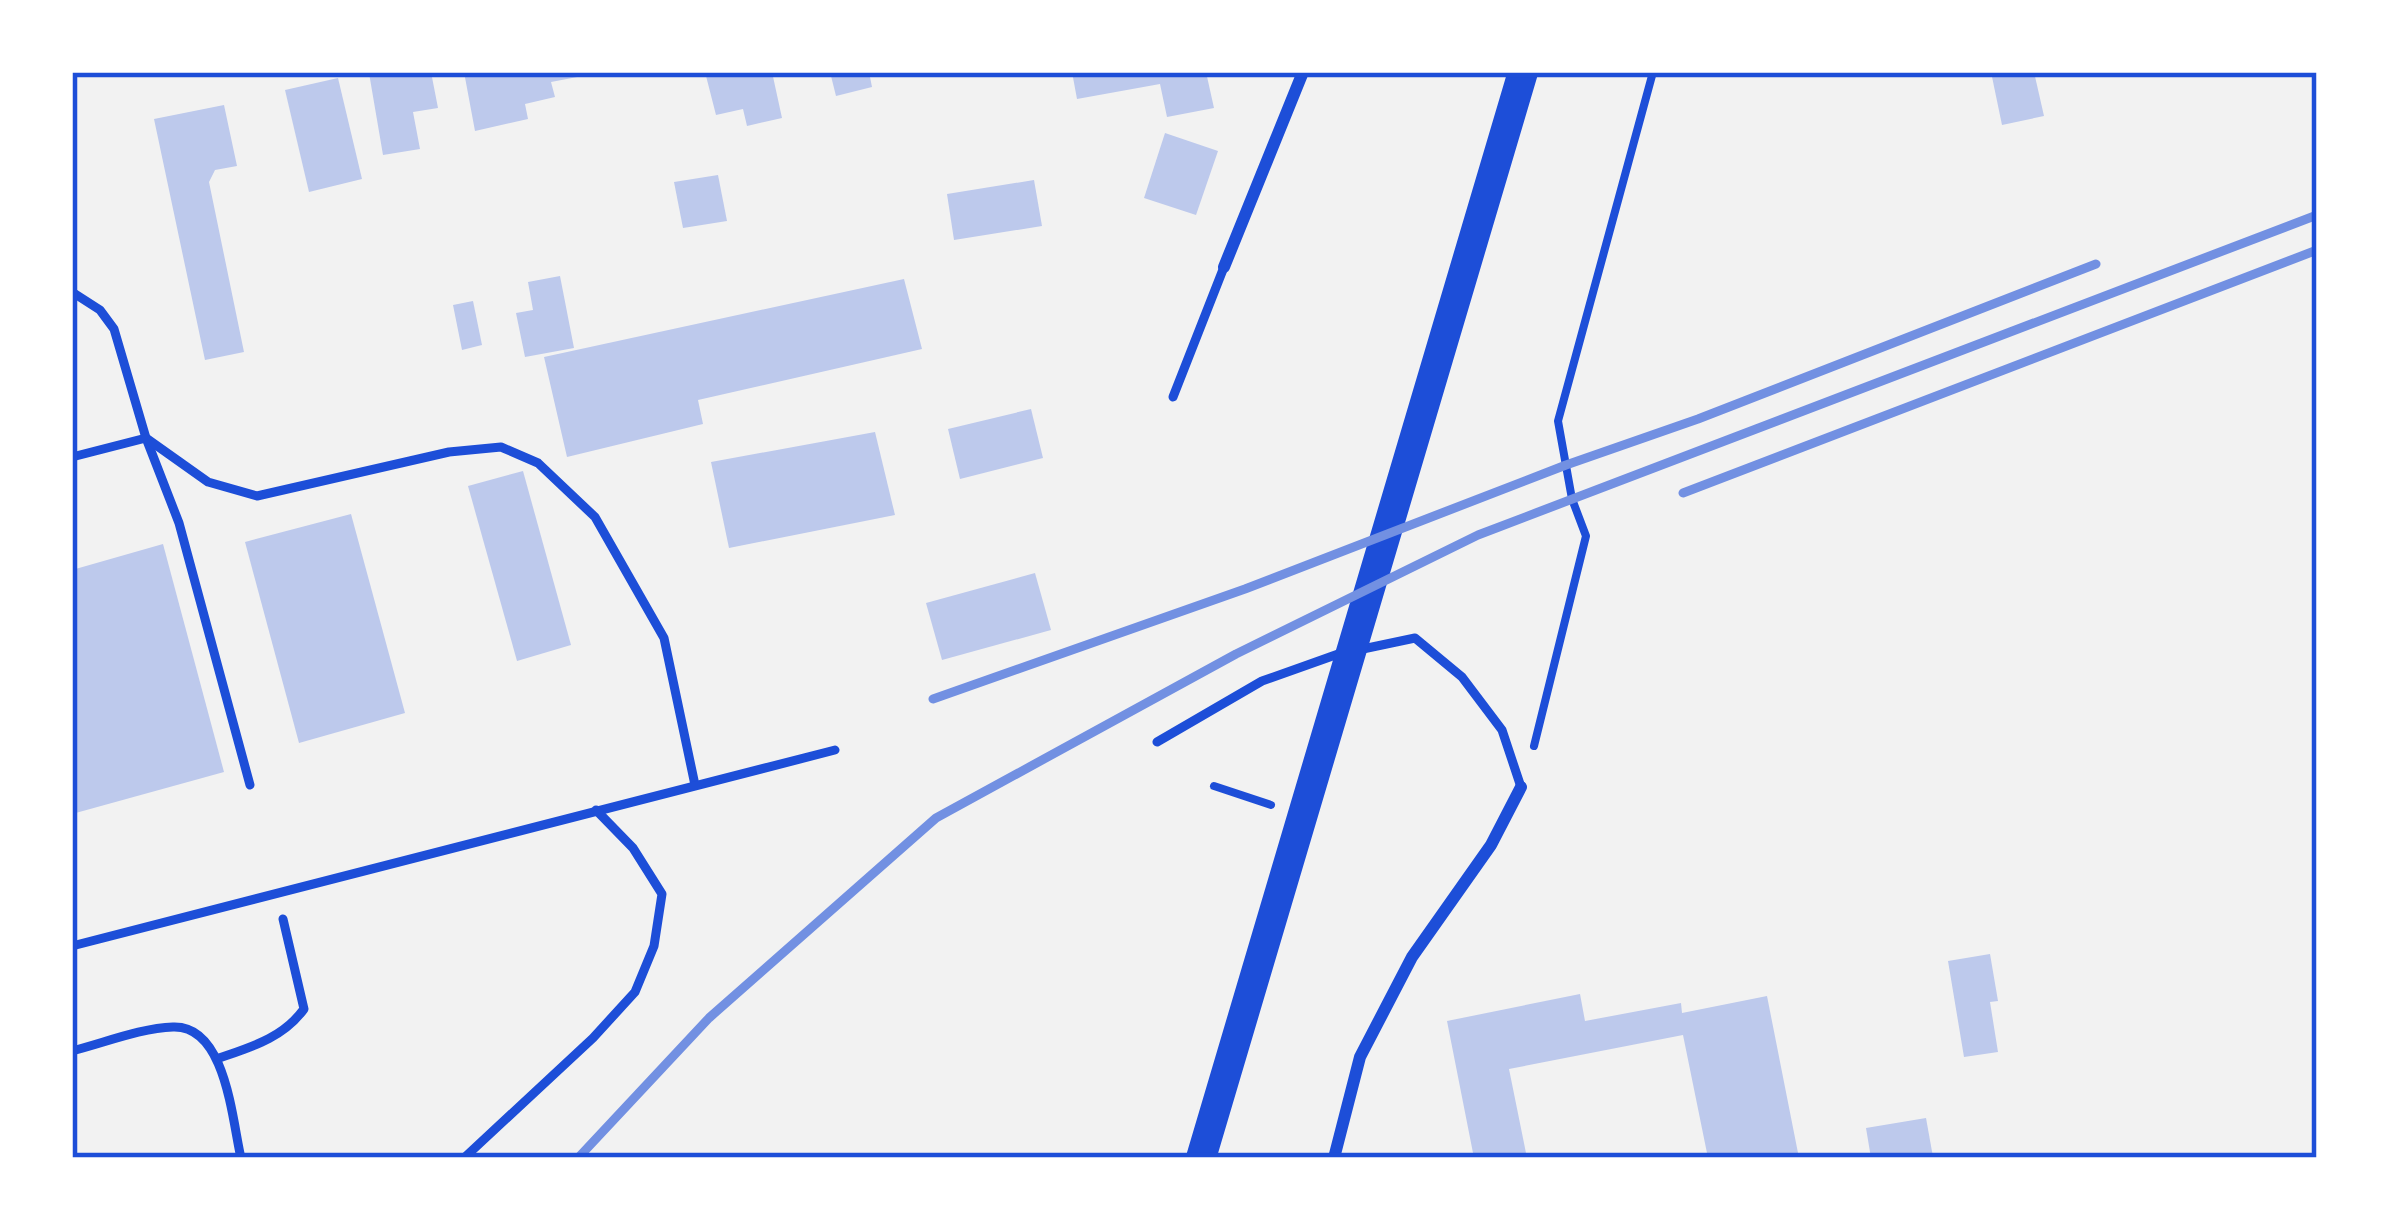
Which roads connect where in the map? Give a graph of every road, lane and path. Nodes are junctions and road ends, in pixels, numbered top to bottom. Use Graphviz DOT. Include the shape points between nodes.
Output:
graph roads {
  1 [pos="1303,72"];
  2 [pos="1653,72"];
  3 [pos="1521,80"];
  4 [pos="1224,267"];
  5 [pos="72,292"];
  6 [pos="1173,397"];
  7 [pos="146,438"];
  8 [pos="72,457"];
  9 [pos="1157,742"];
  10 [pos="835,750"];
  11 [pos="250,785"];
  12 [pos="695,785"];
  13 [pos="1214,786"];
  14 [pos="1521,787"];
  15 [pos="596,810"];
  16 [pos="1301,816"];
  17 [pos="284,919"];
  18 [pos="72,946"];
  19 [pos="72,1051"];
  20 [pos="219,1058"];
  21 [pos="241,1158"];
  22 [pos="464,1158"];
  23 [pos="1201,1158"];
  24 [pos="1334,1158"];
  1 -- 4 [label="street"];
  2 -- 14 [label="path" via="1558,421 1586,536"];
  3 -- 16 [label="main road"];
  4 -- 6 [label="lane"];
  5 -- 7 [label="lane" via="114,329"];
  7 -- 8 [label="lane"];
  7 -- 11 [label="lane"];
  7 -- 12 [label="lane" via="208,482 257,496 449,452 501,447 538,463 595,517 664,638"];
  9 -- 14 [label="lane" via="1262,681 1415,638 1462,677 1502,730"];
  10 -- 12 [label="lane"];
  12 -- 15 [label="lane"];
  13 -- 16 [label="path"];
  14 -- 24 [label="street" via="1491,845 1412,957 1360,1058"];
  15 -- 18 [label="lane"];
  15 -- 22 [label="lane" via="662,894 654,946 635,992"];
  16 -- 23 [label="main road"];
  17 -- 20 [label="lane" via="304,1009 292,1026"];
  19 -- 20 [label="lane" via="177,1026 203,1038"];
  20 -- 21 [label="lane"];
}
